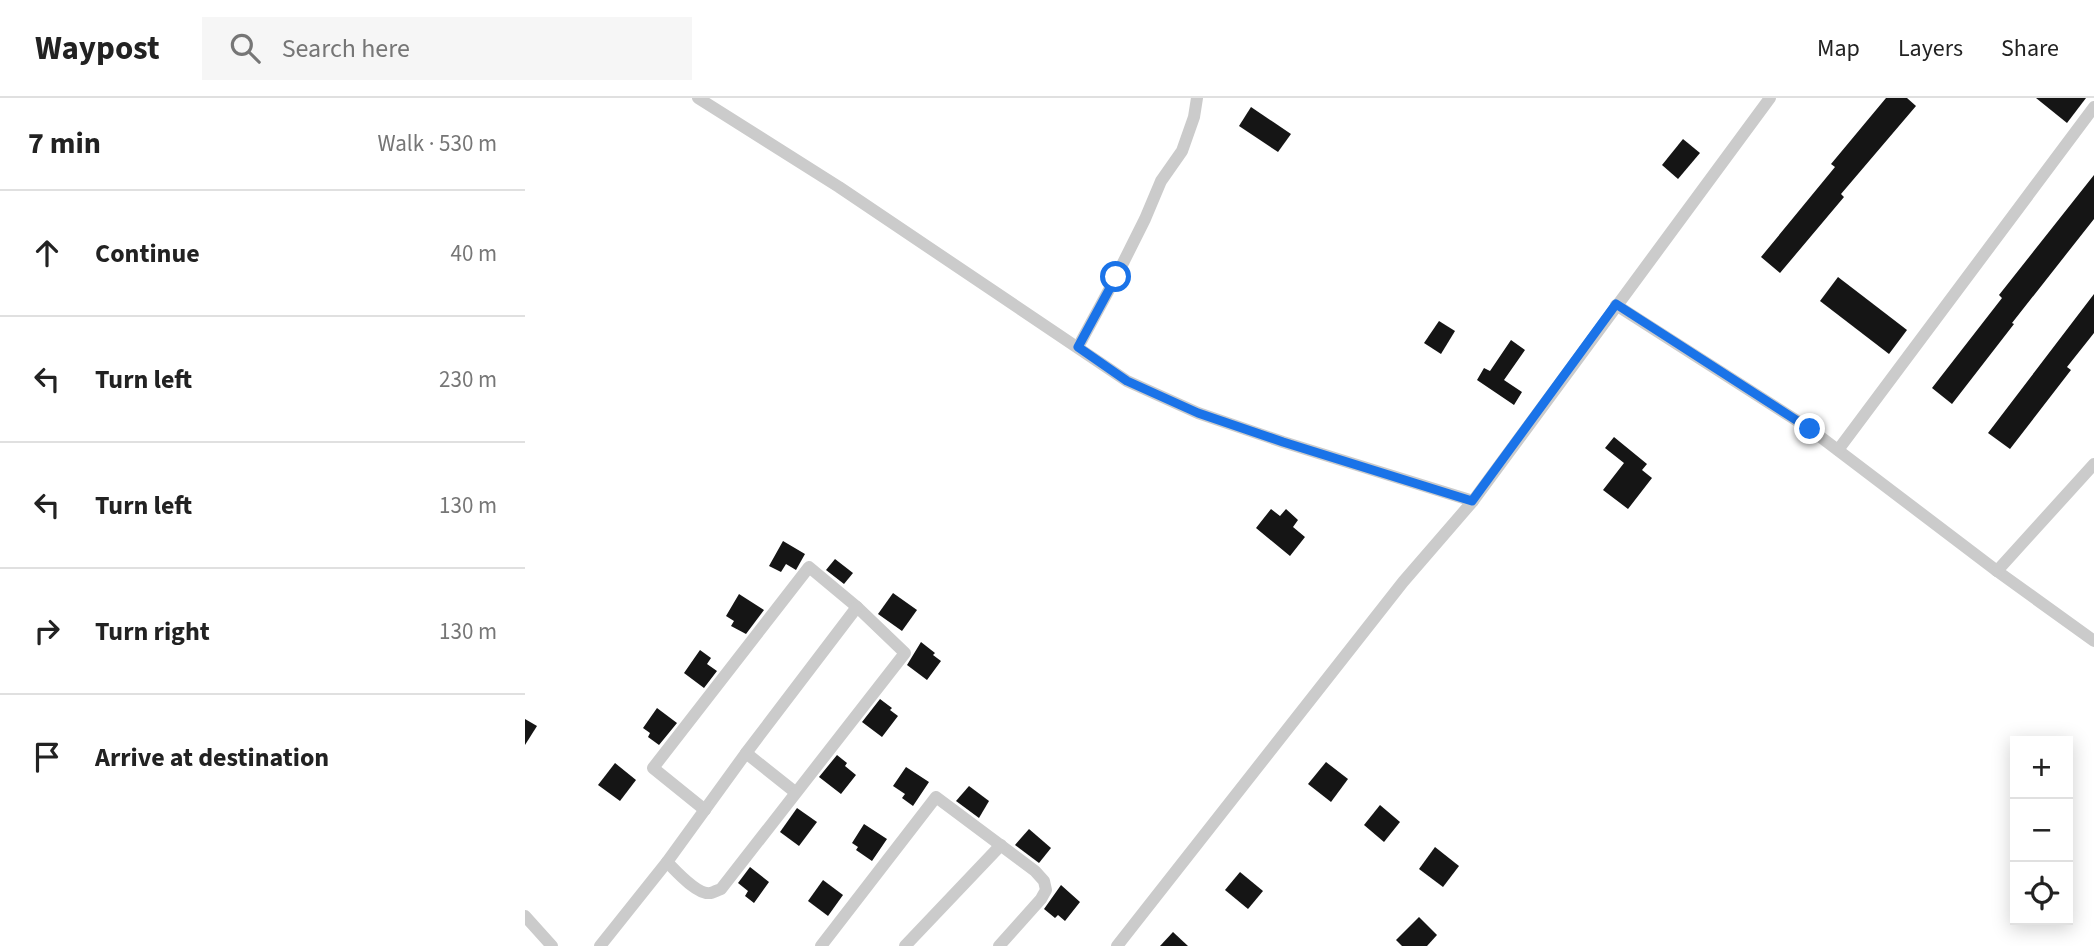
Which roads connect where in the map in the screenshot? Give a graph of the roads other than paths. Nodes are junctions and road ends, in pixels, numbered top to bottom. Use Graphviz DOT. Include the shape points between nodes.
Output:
graph roads {
  1 [pos="698,98"];
  2 [pos="1197,98"];
  3 [pos="1770,98"];
  4 [pos="2094,107"];
  5 [pos="1616,304"];
  6 [pos="1078,347"];
  7 [pos="1838,450"];
  8 [pos="2094,464"];
  9 [pos="1472,501"];
  10 [pos="1997,571"];
  11 [pos="857,607"];
  12 [pos="2094,641"];
  13 [pos="745,753"];
  14 [pos="795,792"];
  15 [pos="705,810"];
  16 [pos="1001,845"];
  17 [pos="667,862"];
  18 [pos="525,916"];
  19 [pos="552,946"];
  20 [pos="600,946"];
  21 [pos="821,946"];
  22 [pos="905,946"];
  23 [pos="999,946"];
  24 [pos="1117,946"];
  1 -- 6 [label="street"];
  2 -- 6 [label="street" via="1182,151 1161,181"];
  3 -- 5 [label="street"];
  4 -- 7 [label="street"];
  5 -- 7 [label="street"];
  5 -- 9 [label="street"];
  6 -- 9 [label="street" via="1127,381 1198,413"];
  7 -- 10 [label="street"];
  8 -- 10 [label="street"];
  9 -- 24 [label="street"];
  10 -- 12 [label="street"];
  11 -- 13 [label="street"];
  11 -- 14 [label="street" via="905,653"];
  11 -- 15 [label="street" via="809,567 653,768"];
  13 -- 14 [label="street"];
  13 -- 15 [label="street"];
  14 -- 17 [label="street" via="720,889 711,894 692,885"];
  15 -- 17 [label="street"];
  16 -- 21 [label="street" via="936,797"];
  16 -- 22 [label="street"];
  16 -- 23 [label="street" via="1035,871 1046,890"];
  17 -- 20 [label="street"];
  18 -- 19 [label="street"];
}
